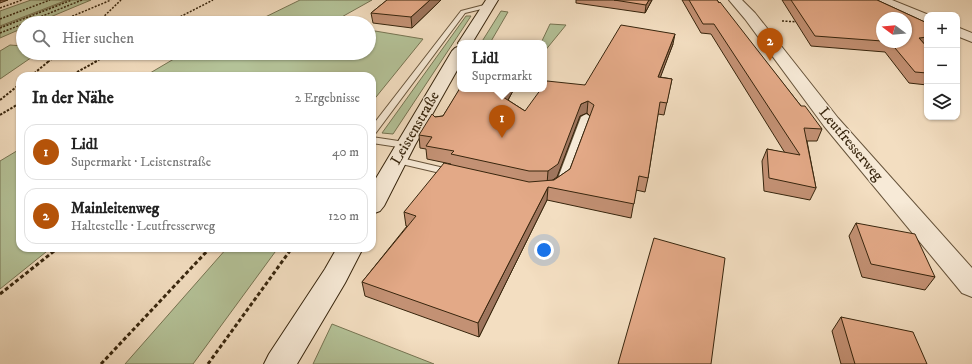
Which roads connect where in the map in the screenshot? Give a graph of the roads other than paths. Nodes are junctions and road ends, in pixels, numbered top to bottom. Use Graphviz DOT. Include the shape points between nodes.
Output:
graph roads {
  1 [pos="735,0"];
  2 [pos="881,0"];
  3 [pos="490,3"];
  4 [pos="924,18"];
  5 [pos="960,32"];
  6 [pos="972,38"];
  7 [pos="466,40"];
  8 [pos="457,55"];
  9 [pos="586,117"];
  10 [pos="376,127"];
  11 [pos="376,142"];
  12 [pos="401,153"];
  13 [pos="466,176"];
  14 [pos="549,190"];
  15 [pos="376,199"];
  16 [pos="348,252"];
  17 [pos="972,286"];
  18 [pos="280,364"];
  1 -- 17 [label="street, Leutfresserweg" via="831,122"];
  2 -- 4 [label="street"];
  3 -- 7 [label="street"];
  3 -- 10 [label="lane" via="463,12"];
  5 -- 6 [label="street"];
  8 -- 12 [label="street, Leistenstraße"];
  9 -- 14 [label="lane" via="563,180"];
  11 -- 12 [label="lane"];
  12 -- 13 [label="lane"];
  12 -- 15 [label="street, Leistenstraße"];
  16 -- 18 [label="street"];
}
